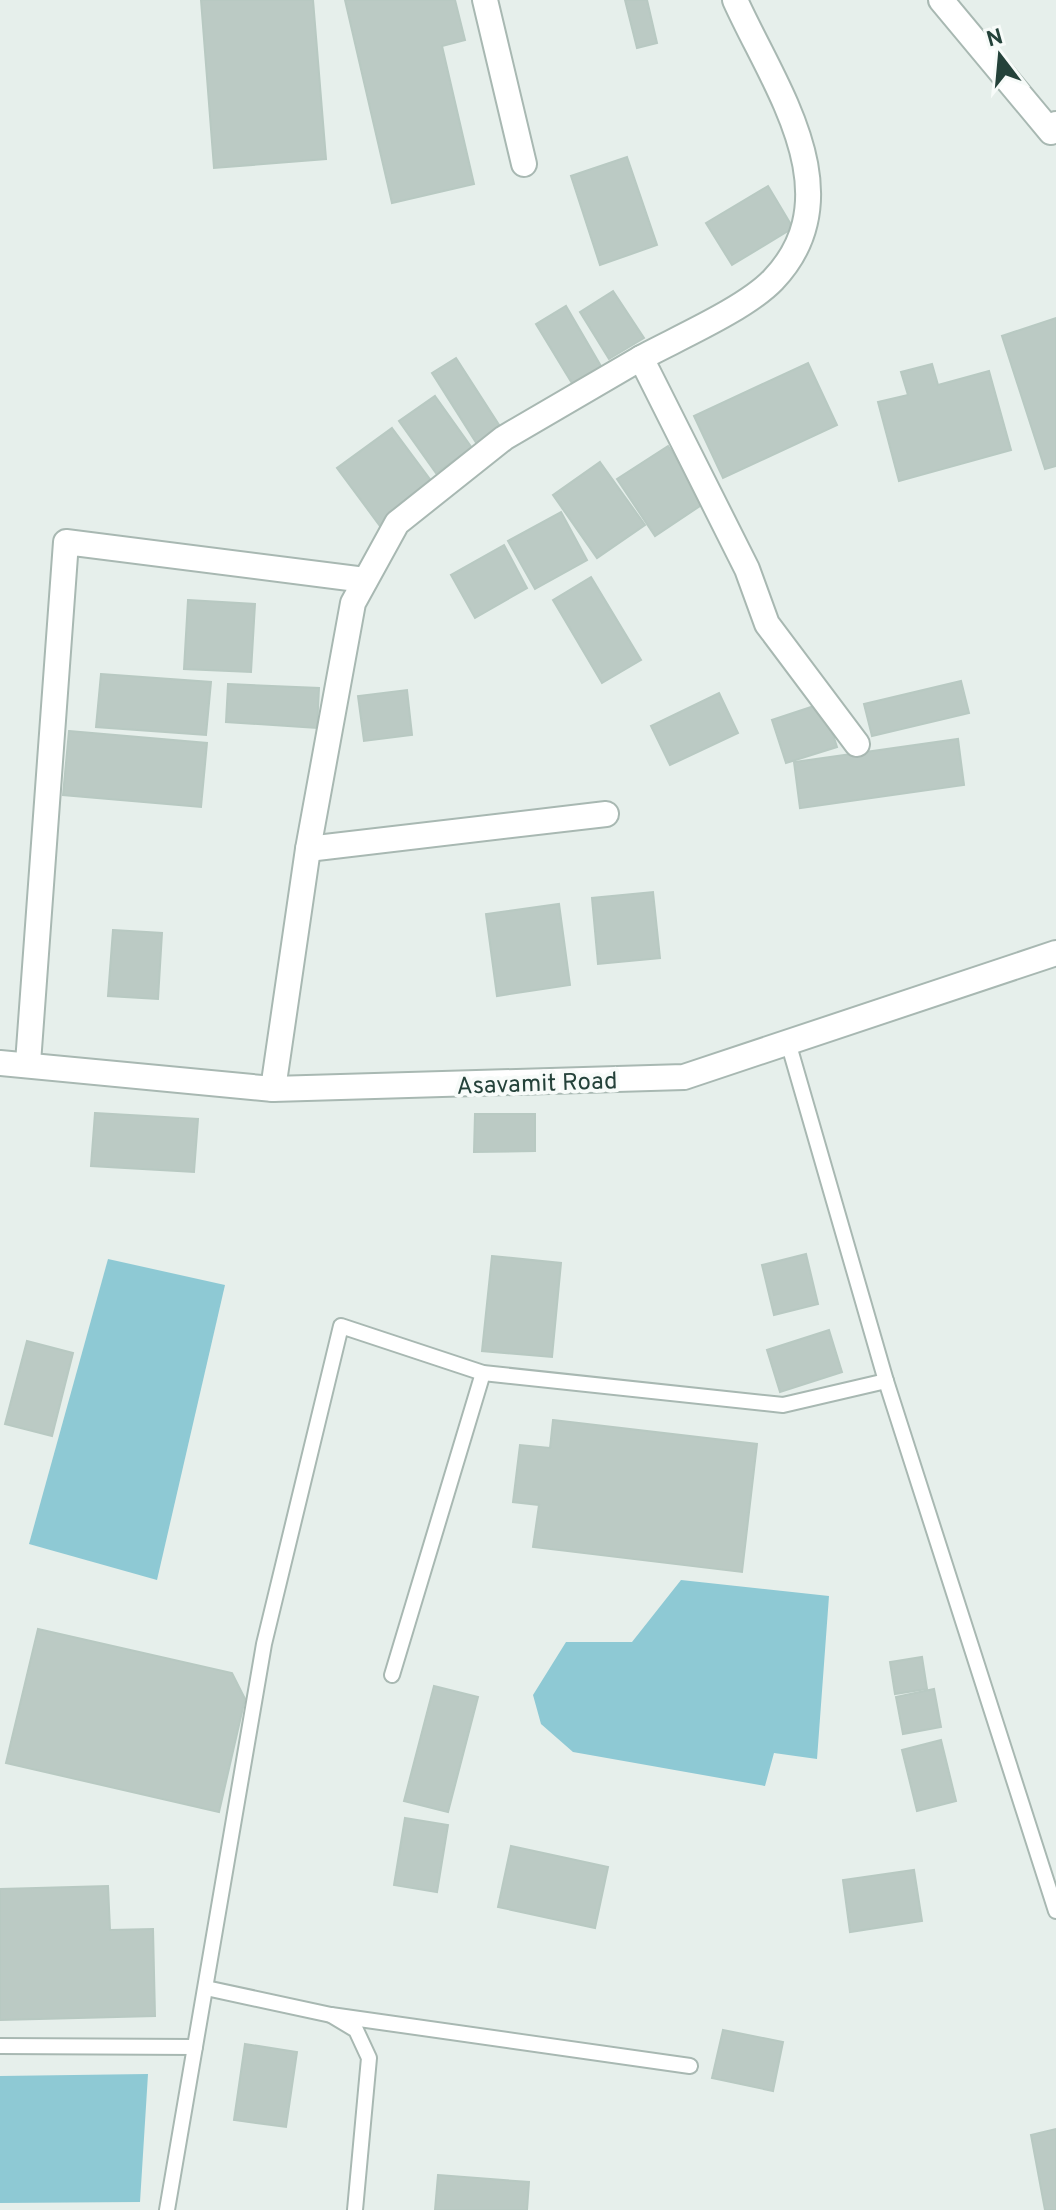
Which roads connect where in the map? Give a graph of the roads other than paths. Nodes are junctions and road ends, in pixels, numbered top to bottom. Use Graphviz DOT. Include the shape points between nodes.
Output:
graph roads {
  1 [pos="485,0"];
  2 [pos="735,0"];
  3 [pos="941,0"];
  4 [pos="1056,124"];
  5 [pos="524,164"];
  6 [pos="641,358"];
  7 [pos="365,580"];
  8 [pos="857,744"];
  9 [pos="606,814"];
  10 [pos="308,849"];
  11 [pos="1056,953"];
  12 [pos="788,1042"];
  13 [pos="0,1063"];
  14 [pos="28,1063"];
  15 [pos="273,1089"];
  16 [pos="483,1373"];
  17 [pos="886,1381"];
  18 [pos="392,1675"];
  19 [pos="1056,1911"];
  20 [pos="206,1988"];
  21 [pos="331,2015"];
  22 [pos="0,2046"];
  23 [pos="195,2047"];
  24 [pos="690,2066"];
  25 [pos="167,2210"];
  26 [pos="355,2210"];
  1 -- 5 [label="street"];
  2 -- 6 [label="street" via="803,145 806,220 772,281"];
  3 -- 4 [label="street" via="1051,132"];
  6 -- 7 [label="street" via="504,438 397,523"];
  6 -- 8 [label="street" via="747,569 767,624"];
  7 -- 10 [label="street" via="353,603"];
  7 -- 14 [label="street" via="66,542"];
  9 -- 10 [label="street"];
  10 -- 15 [label="street"];
  11 -- 12 [label="street, Asavamit Road"];
  12 -- 15 [label="street, Asavamit Road" via="684,1077"];
  12 -- 17 [label="lane"];
  13 -- 14 [label="street, Asavamit Road"];
  14 -- 15 [label="street, Asavamit Road"];
  16 -- 17 [label="lane" via="783,1405"];
  16 -- 18 [label="lane"];
  16 -- 20 [label="lane" via="341,1326 264,1644"];
  17 -- 19 [label="lane"];
  20 -- 21 [label="lane"];
  20 -- 23 [label="lane"];
  21 -- 24 [label="lane"];
  21 -- 26 [label="lane" via="356,2030 369,2058"];
  22 -- 23 [label="lane"];
  23 -- 25 [label="lane"];
}
